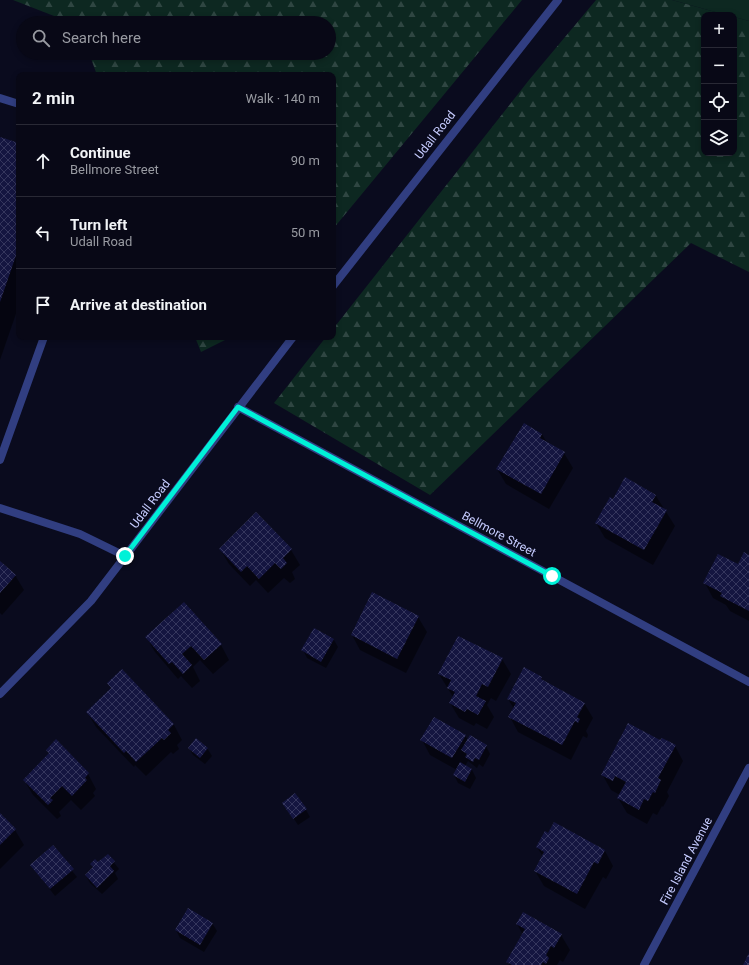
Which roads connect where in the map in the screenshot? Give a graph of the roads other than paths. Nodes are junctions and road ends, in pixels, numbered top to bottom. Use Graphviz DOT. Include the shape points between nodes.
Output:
graph roads {
  1 [pos="558,0"];
  2 [pos="0,98"];
  3 [pos="16,103"];
  4 [pos="336,282"];
  5 [pos="43,340"];
  6 [pos="291,340"];
  7 [pos="238,407"];
  8 [pos="0,460"];
  9 [pos="0,508"];
  10 [pos="125,556"];
  11 [pos="749,682"];
  12 [pos="0,694"];
  13 [pos="749,768"];
  14 [pos="644,965"];
  1 -- 4 [label="street, Udall Road"];
  2 -- 3 [label="street"];
  5 -- 8 [label="street"];
  6 -- 7 [label="street, Udall Road"];
  7 -- 10 [label="street, Udall Road"];
  7 -- 11 [label="street, Bellmore Street"];
  9 -- 10 [label="street" via="80,534"];
  10 -- 12 [label="street, Udall Road" via="91,601"];
  13 -- 14 [label="street, Fire Island Avenue"];
}
